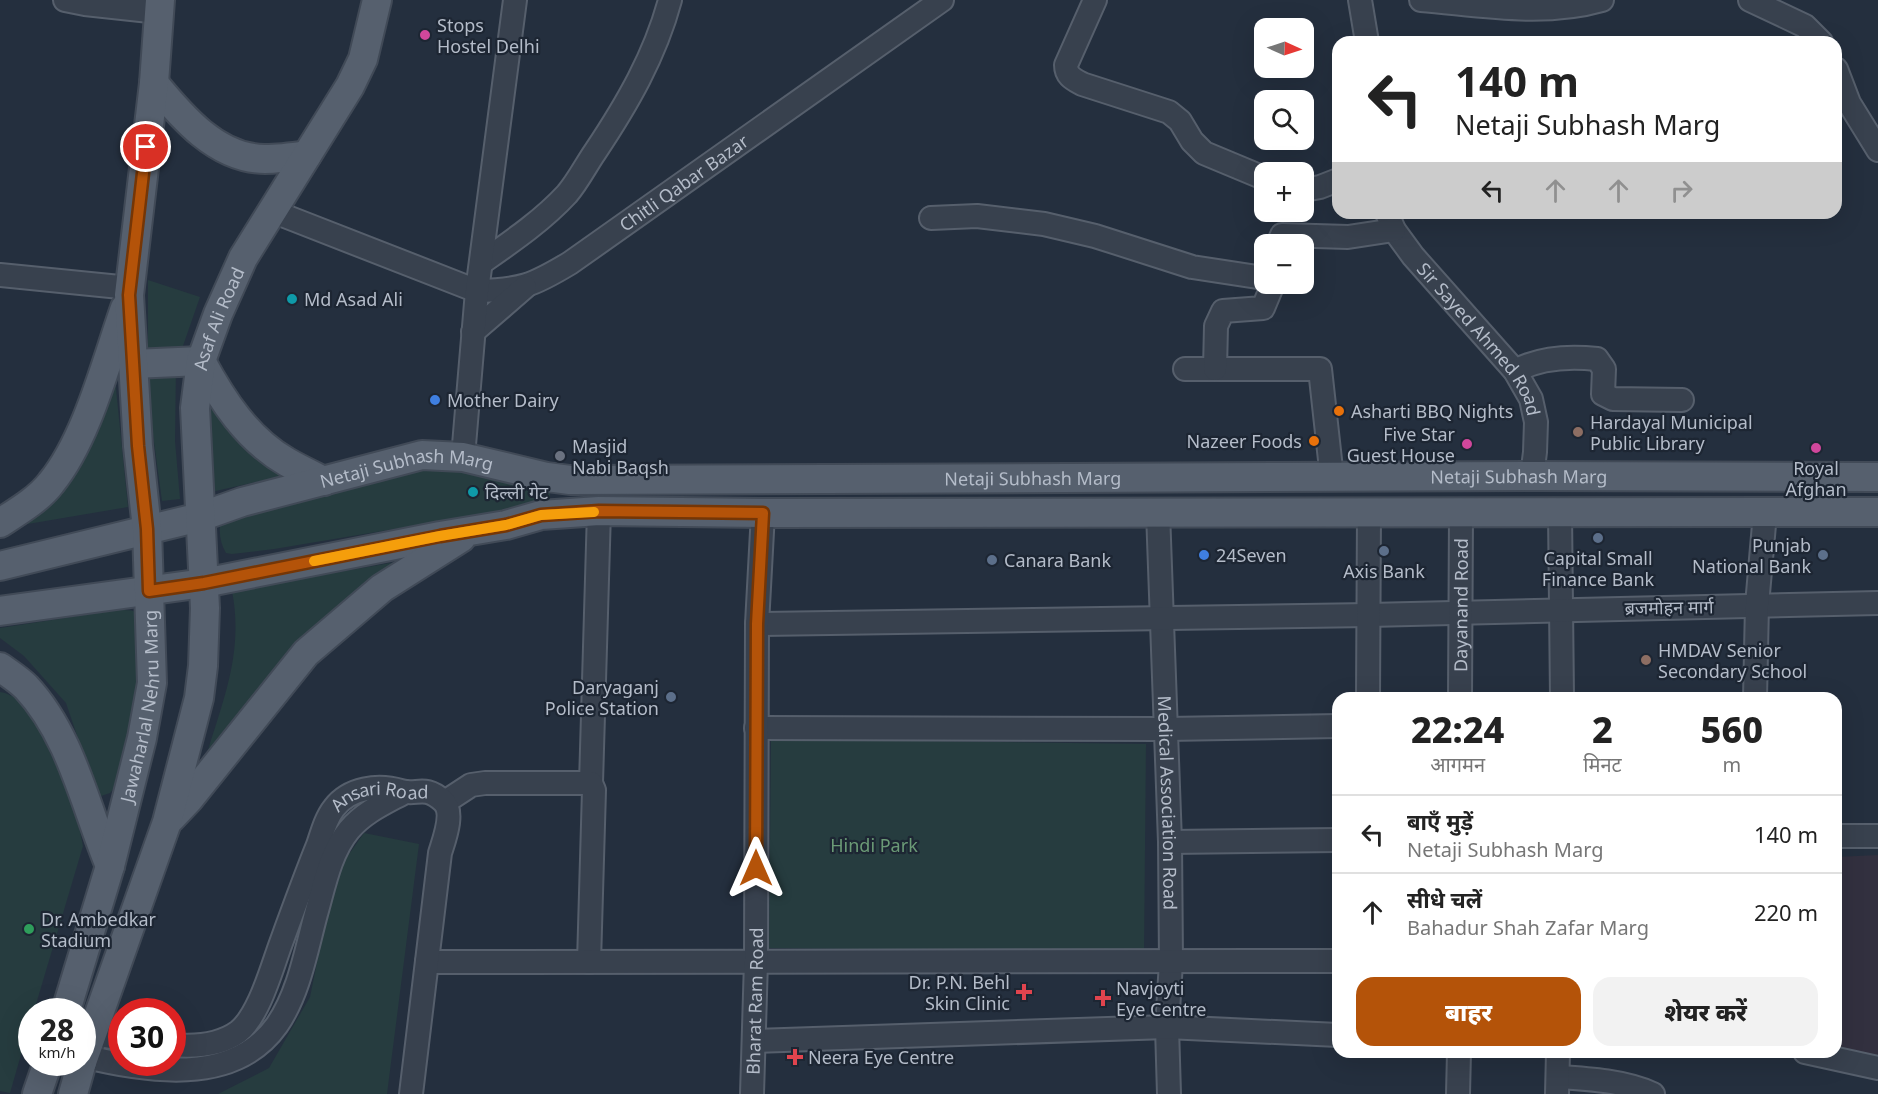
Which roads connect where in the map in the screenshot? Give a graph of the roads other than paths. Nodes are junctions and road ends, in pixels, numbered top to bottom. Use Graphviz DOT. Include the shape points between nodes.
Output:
graph roads {
  1 [pos="65,0"];
  2 [pos="377,0"];
  3 [pos="394,0"];
  4 [pos="515,0"];
  5 [pos="670,0"];
  6 [pos="942,0"];
  7 [pos="1095,0"];
  8 [pos="1360,0"];
  9 [pos="1421,0"];
  10 [pos="1602,0"];
  11 [pos="1750,0"];
  12 [pos="159,6"];
  13 [pos="1366,36"];
  14 [pos="1815,36"];
  15 [pos="154,82"];
  16 [pos="1842,85"];
  17 [pos="350,86"];
  18 [pos="1878,150"];
  19 [pos="307,156"];
  20 [pos="1254,173"];
  21 [pos="1332,183"];
  22 [pos="1314,189"];
  23 [pos="272,211"];
  24 [pos="931,218"];
  25 [pos="1390,221"];
  26 [pos="1314,236"];
  27 [pos="481,263"];
  28 [pos="0,275"];
  29 [pos="1254,276"];
  30 [pos="525,287"];
  31 [pos="130,291"];
  32 [pos="477,291"];
  33 [pos="1269,294"];
  34 [pos="474,332"];
  35 [pos="201,361"];
  36 [pos="133,364"];
  37 [pos="1185,369"];
  38 [pos="1215,369"];
  39 [pos="1515,371"];
  40 [pos="1682,400"];
  41 [pos="463,457"];
  42 [pos="1532,476"];
  43 [pos="1878,477"];
  44 [pos="1332,478"];
  45 [pos="324,481"];
  46 [pos="599,511"];
  47 [pos="1158,512"];
  48 [pos="1878,512"];
  49 [pos="763,513"];
  50 [pos="1369,513"];
  51 [pos="1560,513"];
  52 [pos="1765,513"];
  53 [pos="1461,514"];
  54 [pos="200,517"];
  55 [pos="0,523"];
  56 [pos="147,529"];
  57 [pos="471,531"];
  58 [pos="0,566"];
  59 [pos="204,583"];
  60 [pos="149,591"];
  61 [pos="1878,603"];
  62 [pos="1757,605"];
  63 [pos="1563,610"];
  64 [pos="0,611"];
  65 [pos="1461,612"];
  66 [pos="1369,615"];
  67 [pos="1163,617"];
  68 [pos="757,624"];
  69 [pos="0,667"];
  70 [pos="1368,692"];
  71 [pos="1460,692"];
  72 [pos="1563,692"];
  73 [pos="1755,692"];
  74 [pos="1332,726"];
  75 [pos="756,728"];
  76 [pos="1167,729"];
  77 [pos="591,783"];
  78 [pos="405,792"];
  79 [pos="445,802"];
  80 [pos="167,822"];
  81 [pos="1842,836"];
  82 [pos="1878,836"];
  83 [pos="1332,840"];
  84 [pos="1170,842"];
  85 [pos="110,866"];
  86 [pos="1332,961"];
  87 [pos="427,962"];
  88 [pos="589,962"];
  89 [pos="756,962"];
  90 [pos="1171,962"];
  91 [pos="70,998"];
  92 [pos="96,1017"];
  93 [pos="1167,1027"];
  94 [pos="1332,1035"];
  95 [pos="753,1041"];
  96 [pos="186,1046"];
  97 [pos="96,1055"];
  98 [pos="1458,1058"];
  99 [pos="1558,1058"];
  100 [pos="1832,1058"];
  101 [pos="1878,1068"];
  102 [pos="43,1076"];
  103 [pos="78,1076"];
  104 [pos="1558,1086"];
  105 [pos="1643,1092"];
  106 [pos="37,1094"];
  107 [pos="73,1094"];
  108 [pos="411,1094"];
  109 [pos="752,1094"];
  110 [pos="1169,1094"];
  111 [pos="1458,1094"];
  1 -- 12 [label="street"];
  2 -- 17 [label="main road, Asaf Ali Road" via="363,59"];
  3 -- 17 [label="main road, Asaf Ali Road" via="387,43 378,67"];
  4 -- 27 [label="street"];
  5 -- 27 [label="street" via="646,66 568,193 526,232"];
  6 -- 30 [label="street, Chitli Qabar Bazar" via="570,263"];
  7 -- 20 [label="street" via="1066,65 1070,78 1169,112 1204,153"];
  8 -- 13 [label="street"];
  9 -- 10 [label="street" via="1545,10"];
  11 -- 14 [label="street" via="1805,26"];
  12 -- 15 [label="main road, Jawaharlal Nehru Marg"];
  15 -- 19 [label="main road" via="180,115 230,152 263,159"];
  15 -- 31 [label="main road, Jawaharlal Nehru Marg"];
  16 -- 18 [label="street" via="1849,104"];
  17 -- 19 [label="main road, Asaf Ali Road"];
  19 -- 23 [label="main road, Asaf Ali Road"];
  21 -- 22 [label="street"];
  23 -- 32 [label="street, Chitli Qabar Bazar"];
  23 -- 35 [label="main road, Asaf Ali Road" via="243,258"];
  24 -- 29 [label="street" via="977,216 1044,224 1192,267"];
  25 -- 26 [label="street" via="1348,237"];
  25 -- 39 [label="street, Sir Sayed Ahmed Road" via="1413,256"];
  27 -- 32 [label="street"];
  28 -- 31 [label="street"];
  30 -- 32 [label="street, Chitli Qabar Bazar"];
  30 -- 34 [label="street"];
  31 -- 36 [label="main road, Jawaharlal Nehru Marg"];
  31 -- 55 [label="main road" via="72,451 51,484"];
  32 -- 34 [label="street"];
  33 -- 38 [label="street" via="1263,308 1223,311 1216,326"];
  34 -- 41 [label="street"];
  35 -- 36 [label="main road"];
  35 -- 45 [label="main road" via="222,400 250,434 285,462"];
  35 -- 54 [label="main road, Asaf Ali Road" via="195,408"];
  36 -- 56 [label="main road, Jawaharlal Nehru Marg"];
  37 -- 38 [label="street"];
  38 -- 44 [label="street" via="1320,369"];
  39 -- 40 [label="street" via="1530,363 1580,357 1597,359 1604,369 1603,394 1613,399"];
  39 -- 42 [label="street, Sir Sayed Ahmed Road" via="1531,399 1536,422"];
  41 -- 44 [label="main road, Netaji Subhash Marg" via="570,480"];
  41 -- 45 [label="main road, Netaji Subhash Marg" via="422,455"];
  42 -- 43 [label="main road, Netaji Subhash Marg"];
  42 -- 44 [label="main road, Netaji Subhash Marg"];
  45 -- 54 [label="main road, Netaji Subhash Marg"];
  46 -- 49 [label="main road, Netaji Subhash Marg"];
  46 -- 57 [label="main road, Netaji Subhash Marg" via="541,515"];
  46 -- 77 [label="street"];
  47 -- 49 [label="main road, Netaji Subhash Marg"];
  47 -- 50 [label="main road, Netaji Subhash Marg"];
  47 -- 67 [label="street, Medical Association Road"];
  48 -- 52 [label="main road, Netaji Subhash Marg"];
  49 -- 68 [label="street, Bharat Ram Road"];
  50 -- 53 [label="main road, Netaji Subhash Marg"];
  50 -- 66 [label="street"];
  51 -- 52 [label="main road, Netaji Subhash Marg"];
  51 -- 53 [label="main road, Netaji Subhash Marg"];
  51 -- 63 [label="street"];
  52 -- 62 [label="street"];
  53 -- 65 [label="street, Dayanand Road"];
  54 -- 56 [label="main road, Netaji Subhash Marg"];
  54 -- 59 [label="main road, Asaf Ali Road"];
  56 -- 58 [label="main road, Netaji Subhash Marg"];
  56 -- 60 [label="main road, Jawaharlal Nehru Marg"];
  57 -- 59 [label="main road, Netaji Subhash Marg"];
  57 -- 80 [label="main road" via="382,588 306,653"];
  59 -- 60 [label="main road, Netaji Subhash Marg"];
  59 -- 80 [label="main road" via="199,698"];
  60 -- 64 [label="main road, Netaji Subhash Marg"];
  60 -- 85 [label="main road, Jawaharlal Nehru Marg" via="152,683"];
  61 -- 62 [label="street, ब्रजमोहन मार्ग"];
  62 -- 63 [label="street, ब्रजमोहन मार्ग"];
  62 -- 73 [label="street"];
  63 -- 65 [label="street, ब्रजमोहन मार्ग"];
  63 -- 72 [label="street"];
  65 -- 66 [label="street, ब्रजमोहन मार्ग"];
  65 -- 71 [label="street, Dayanand Road"];
  66 -- 67 [label="street, ब्रजमोहन मार्ग"];
  66 -- 70 [label="street"];
  67 -- 68 [label="street, ब्रजमोहन मार्ग"];
  67 -- 76 [label="street, Medical Association Road"];
  68 -- 75 [label="street, Bharat Ram Road"];
  69 -- 85 [label="main road" via="25,686 55,726"];
  74 -- 76 [label="street"];
  75 -- 76 [label="street"];
  75 -- 89 [label="street, Bharat Ram Road"];
  76 -- 84 [label="street, Medical Association Road"];
  77 -- 79 [label="street" via="485,783 471,785"];
  77 -- 88 [label="street" via="594,790"];
  78 -- 79 [label="street, Ansari Road" via="430,792"];
  78 -- 96 [label="street, Ansari Road" via="360,790 334,808 246,1024 215,1043"];
  78 -- 97 [label="street" via="357,821 335,852 292,995 265,1040 223,1064 184,1070 122,1065"];
  79 -- 87 [label="street, Ansari Road" via="446,831"];
  80 -- 92 [label="main road"];
  81 -- 82 [label="street"];
  83 -- 84 [label="street"];
  84 -- 90 [label="street, Medical Association Road"];
  85 -- 91 [label="main road, Jawaharlal Nehru Marg"];
  86 -- 90 [label="street"];
  87 -- 88 [label="street"];
  87 -- 108 [label="street, Ansari Road"];
  88 -- 89 [label="street"];
  89 -- 90 [label="street"];
  89 -- 95 [label="street, Bharat Ram Road"];
  90 -- 93 [label="street, Medical Association Road"];
  93 -- 94 [label="street"];
  93 -- 95 [label="street"];
  93 -- 110 [label="street, Medical Association Road"];
  95 -- 109 [label="street, Bharat Ram Road"];
  98 -- 111 [label="street"];
  99 -- 104 [label="street"];
  100 -- 101 [label="street"];
  102 -- 106 [label="main road"];
  103 -- 107 [label="main road"];
  104 -- 105 [label="street" via="1586,1078"];
}
